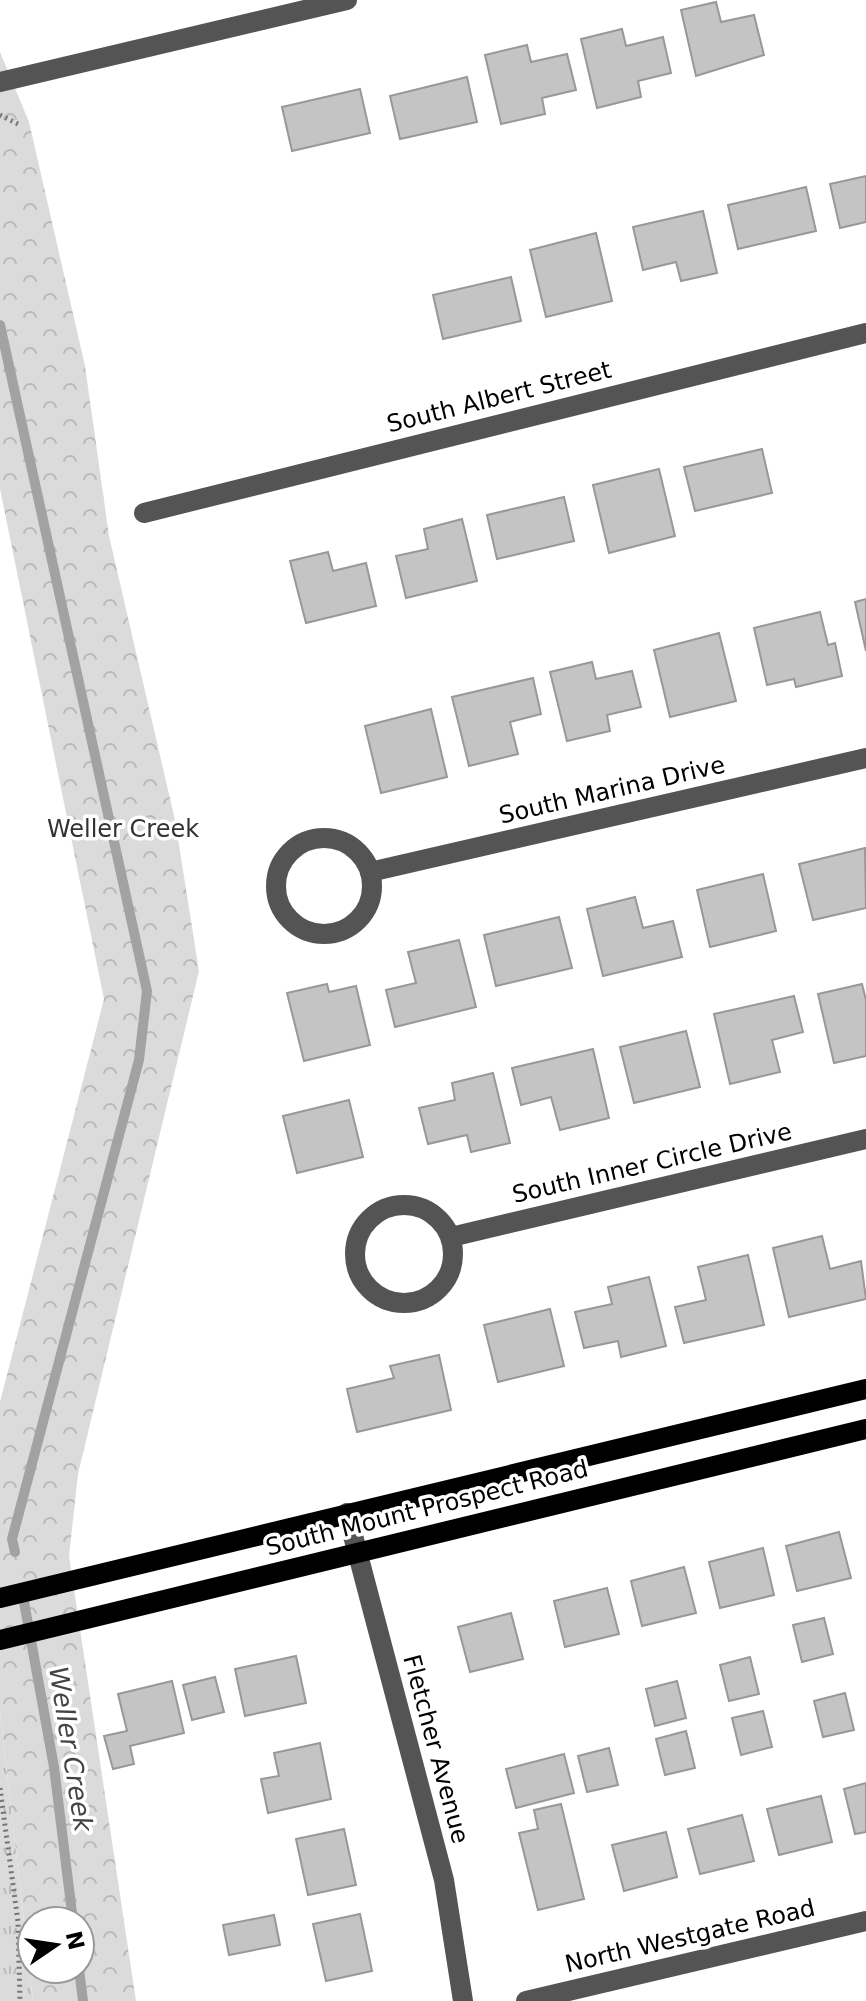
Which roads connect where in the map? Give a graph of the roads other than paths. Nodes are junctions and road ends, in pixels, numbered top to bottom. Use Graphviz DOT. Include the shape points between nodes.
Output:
graph roads {
  1 [pos="347,0"];
  2 [pos="0,82"];
  3 [pos="866,333"];
  4 [pos="144,513"];
  5 [pos="866,758"];
  6 [pos="370,872"];
  7 [pos="866,1139"];
  8 [pos="451,1237"];
  9 [pos="866,1389"];
  10 [pos="866,1429"];
  11 [pos="347,1513"];
  12 [pos="357,1552"];
  13 [pos="0,1598"];
  14 [pos="0,1640"];
  15 [pos="866,1921"];
  16 [pos="463,2001"];
  17 [pos="526,2001"];
  1 -- 2 [label="street"];
  3 -- 4 [label="street, South Albert Street"];
  5 -- 6 [label="street, South Marina Drive"];
  6 -- 6 [label="street" via="365,859 344,841 330,837 302,842 277,874 279,904 301,928 332,933 360,918 372,888"];
  7 -- 8 [label="street, South Inner Circle Drive"];
  8 -- 8 [label="street" via="430,1212 399,1205 383,1209 370,1218 355,1246 361,1278 385,1300 417,1302 444,1284 454,1253"];
  9 -- 11 [label="main road, South Mount Prospect Road"];
  10 -- 12 [label="main road, South Mount Prospect Road"];
  11 -- 12 [label="street, Fletcher Avenue"];
  11 -- 13 [label="main road, South Mount Prospect Road"];
  12 -- 14 [label="main road, South Mount Prospect Road"];
  12 -- 16 [label="street, Fletcher Avenue" via="444,1880"];
  15 -- 17 [label="street, North Westgate Road"];
}
